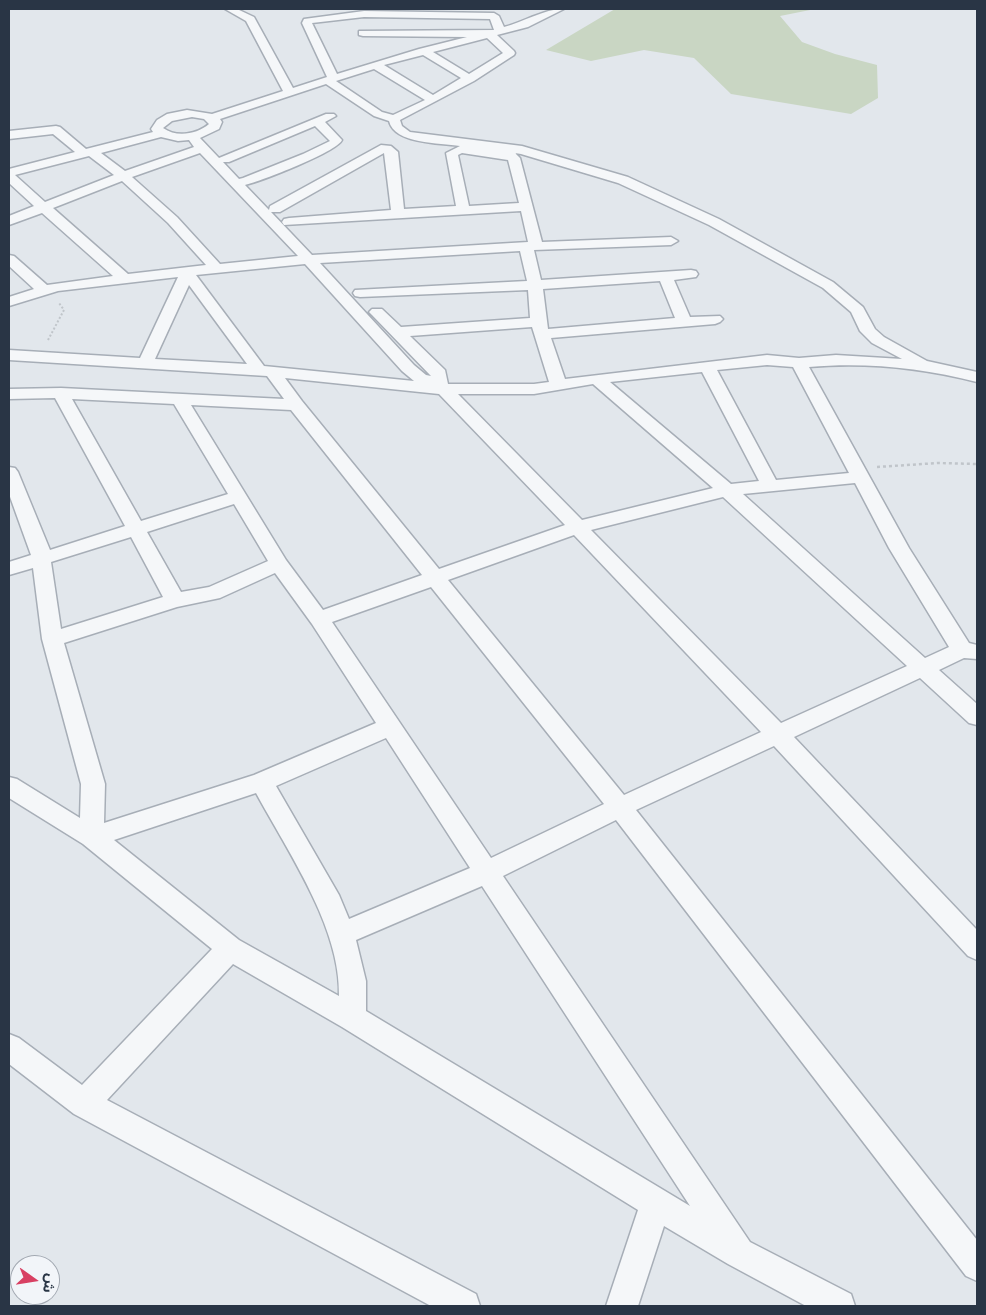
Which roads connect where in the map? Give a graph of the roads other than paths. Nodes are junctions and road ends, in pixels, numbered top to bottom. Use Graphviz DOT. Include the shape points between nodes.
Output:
graph roads {
  1 [pos="230,9"];
  2 [pos="559,9"];
  3 [pos="495,12"];
  4 [pos="350,15"];
  5 [pos="495,33"];
  6 [pos="423,51"];
  7 [pos="378,61"];
  8 [pos="330,79"];
  9 [pos="470,79"];
  10 [pos="289,92"];
  11 [pos="433,100"];
  12 [pos="330,116"];
  13 [pos="212,118"];
  14 [pos="394,119"];
  15 [pos="318,122"];
  16 [pos="161,133"];
  17 [pos="9,135"];
  18 [pos="198,140"];
  19 [pos="87,152"];
  20 [pos="225,159"];
  21 [pos="9,161"];
  22 [pos="15,171"];
  23 [pos="125,176"];
  24 [pos="9,178"];
  25 [pos="241,182"];
  26 [pos="526,207"];
  27 [pos="44,208"];
  28 [pos="275,208"];
  29 [pos="463,210"];
  30 [pos="398,213"];
  31 [pos="9,222"];
  32 [pos="289,222"];
  33 [pos="671,241"];
  34 [pos="531,247"];
  35 [pos="308,258"];
  36 [pos="323,258"];
  37 [pos="9,259"];
  38 [pos="216,268"];
  39 [pos="188,272"];
  40 [pos="691,274"];
  41 [pos="666,277"];
  42 [pos="124,278"];
  43 [pos="535,285"];
  44 [pos="51,289"];
  45 [pos="360,293"];
  46 [pos="9,302"];
  47 [pos="715,319"];
  48 [pos="684,321"];
  49 [pos="541,328"];
  50 [pos="396,332"];
  51 [pos="9,355"];
  52 [pos="146,362"];
  53 [pos="799,362"];
  54 [pos="926,366"];
  55 [pos="707,367"];
  56 [pos="265,371"];
  57 [pos="977,377"];
  58 [pos="596,379"];
  59 [pos="558,384"];
  60 [pos="440,386"];
  61 [pos="61,393"];
  62 [pos="9,394"];
  63 [pos="179,398"];
  64 [pos="296,405"];
  65 [pos="9,472"];
  66 [pos="858,473"];
  67 [pos="770,485"];
  68 [pos="727,490"];
  69 [pos="238,497"];
  70 [pos="579,527"];
  71 [pos="136,530"];
  72 [pos="41,559"];
  73 [pos="279,564"];
  74 [pos="9,570"];
  75 [pos="437,577"];
  76 [pos="175,600"];
  77 [pos="320,619"];
  78 [pos="52,639"];
  79 [pos="970,651"];
  80 [pos="923,668"];
  81 [pos="977,717"];
  82 [pos="390,727"];
  83 [pos="778,735"];
  84 [pos="262,782"];
  85 [pos="9,786"];
  86 [pos="620,807"];
  87 [pos="92,837"];
  88 [pos="487,872"];
  89 [pos="341,934"];
  90 [pos="230,948"];
  91 [pos="977,948"];
  92 [pos="352,1018"];
  93 [pos="9,1047"];
  94 [pos="84,1104"];
  95 [pos="656,1202"];
  96 [pos="739,1252"];
  97 [pos="977,1265"];
  98 [pos="464,1306"];
  99 [pos="622,1306"];
  100 [pos="839,1306"];
  1 -- 10 [label="street" via="250,19"];
  2 -- 5 [label="street" via="524,25"];
  3 -- 4 [label="street"];
  3 -- 5 [label="street"];
  4 -- 5 [label="street" via="365,36"];
  4 -- 8 [label="street" via="307,23"];
  5 -- 6 [label="street"];
  5 -- 9 [label="street" via="510,54"];
  6 -- 7 [label="street"];
  6 -- 9 [label="street"];
  7 -- 8 [label="street"];
  7 -- 11 [label="street"];
  8 -- 10 [label="street"];
  8 -- 14 [label="street" via="378,114"];
  9 -- 11 [label="street"];
  10 -- 13 [label="street"];
  11 -- 14 [label="street"];
  12 -- 15 [label="street"];
  13 -- 16 [label="street" via="194,114 172,116 158,124 157,129"];
  13 -- 18 [label="street" via="215,126"];
  14 -- 54 [label="street" via="396,128 407,135 522,150 624,180 705,218 828,285 858,310 868,331 878,340"];
  15 -- 20 [label="street"];
  15 -- 25 [label="street" via="336,140 335,143"];
  16 -- 18 [label="street"];
  16 -- 19 [label="street"];
  17 -- 19 [label="street" via="56,130"];
  18 -- 20 [label="street"];
  18 -- 23 [label="street"];
  18 -- 25 [label="street"];
  19 -- 22 [label="street"];
  19 -- 23 [label="street"];
  20 -- 25 [label="street"];
  21 -- 22 [label="street"];
  23 -- 27 [label="street"];
  23 -- 38 [label="street" via="189,236"];
  24 -- 27 [label="street"];
  25 -- 28 [label="street"];
  25 -- 35 [label="street"];
  26 -- 29 [label="street"];
  26 -- 29 [label="street" via="514,158 461,149 452,153"];
  26 -- 34 [label="street"];
  27 -- 31 [label="street"];
  27 -- 42 [label="street"];
  28 -- 30 [label="street" via="384,149 392,152"];
  28 -- 32 [label="street"];
  29 -- 30 [label="street"];
  30 -- 32 [label="street"];
  32 -- 36 [label="street"];
  33 -- 34 [label="street"];
  34 -- 36 [label="street"];
  34 -- 43 [label="street"];
  35 -- 36 [label="street"];
  35 -- 38 [label="street"];
  35 -- 60 [label="street" via="408,368 420,378"];
  36 -- 45 [label="street"];
  37 -- 44 [label="street"];
  38 -- 39 [label="street"];
  39 -- 42 [label="street"];
  39 -- 52 [label="street"];
  39 -- 56 [label="street"];
  40 -- 41 [label="street"];
  41 -- 43 [label="street"];
  41 -- 48 [label="street"];
  42 -- 44 [label="street"];
  43 -- 45 [label="street"];
  43 -- 49 [label="street"];
  44 -- 46 [label="street"];
  45 -- 50 [label="street"];
  47 -- 48 [label="street"];
  48 -- 49 [label="street"];
  49 -- 50 [label="street"];
  49 -- 59 [label="street"];
  50 -- 60 [label="street" via="439,373"];
  51 -- 52 [label="street"];
  52 -- 56 [label="street"];
  53 -- 54 [label="street" via="836,360"];
  53 -- 55 [label="street" via="768,360"];
  53 -- 66 [label="street"];
  54 -- 57 [label="street"];
  55 -- 58 [label="street"];
  55 -- 67 [label="street"];
  56 -- 60 [label="street"];
  56 -- 64 [label="street"];
  58 -- 59 [label="street"];
  58 -- 68 [label="street"];
  59 -- 60 [label="street" via="534,389"];
  60 -- 70 [label="street"];
  61 -- 62 [label="street"];
  61 -- 63 [label="street"];
  61 -- 71 [label="street"];
  63 -- 64 [label="street"];
  63 -- 69 [label="street"];
  64 -- 75 [label="street"];
  65 -- 72 [label="street"];
  66 -- 67 [label="street"];
  66 -- 79 [label="street" via="899,548"];
  67 -- 68 [label="street"];
  68 -- 70 [label="street"];
  68 -- 80 [label="street"];
  69 -- 71 [label="street"];
  69 -- 73 [label="street"];
  70 -- 75 [label="street"];
  70 -- 83 [label="street"];
  71 -- 72 [label="street"];
  71 -- 76 [label="street"];
  72 -- 74 [label="street"];
  72 -- 78 [label="street"];
  73 -- 76 [label="street" via="213,593"];
  73 -- 77 [label="street"];
  75 -- 77 [label="street"];
  75 -- 86 [label="street"];
  76 -- 78 [label="street"];
  77 -- 82 [label="street"];
  78 -- 87 [label="street" via="93,784"];
  79 -- 80 [label="street"];
  80 -- 81 [label="street"];
  80 -- 83 [label="street"];
  82 -- 84 [label="street"];
  82 -- 88 [label="street"];
  83 -- 86 [label="street"];
  83 -- 91 [label="street"];
  84 -- 87 [label="street"];
  84 -- 89 [label="street" via="330,904"];
  85 -- 87 [label="street"];
  86 -- 88 [label="street"];
  86 -- 97 [label="street"];
  87 -- 90 [label="street"];
  88 -- 89 [label="street"];
  88 -- 96 [label="street"];
  89 -- 92 [label="street" via="353,981"];
  90 -- 92 [label="street"];
  90 -- 94 [label="street"];
  92 -- 95 [label="street"];
  93 -- 94 [label="street"];
  94 -- 98 [label="street"];
  95 -- 96 [label="street"];
  95 -- 99 [label="street"];
  96 -- 100 [label="street"];
}
